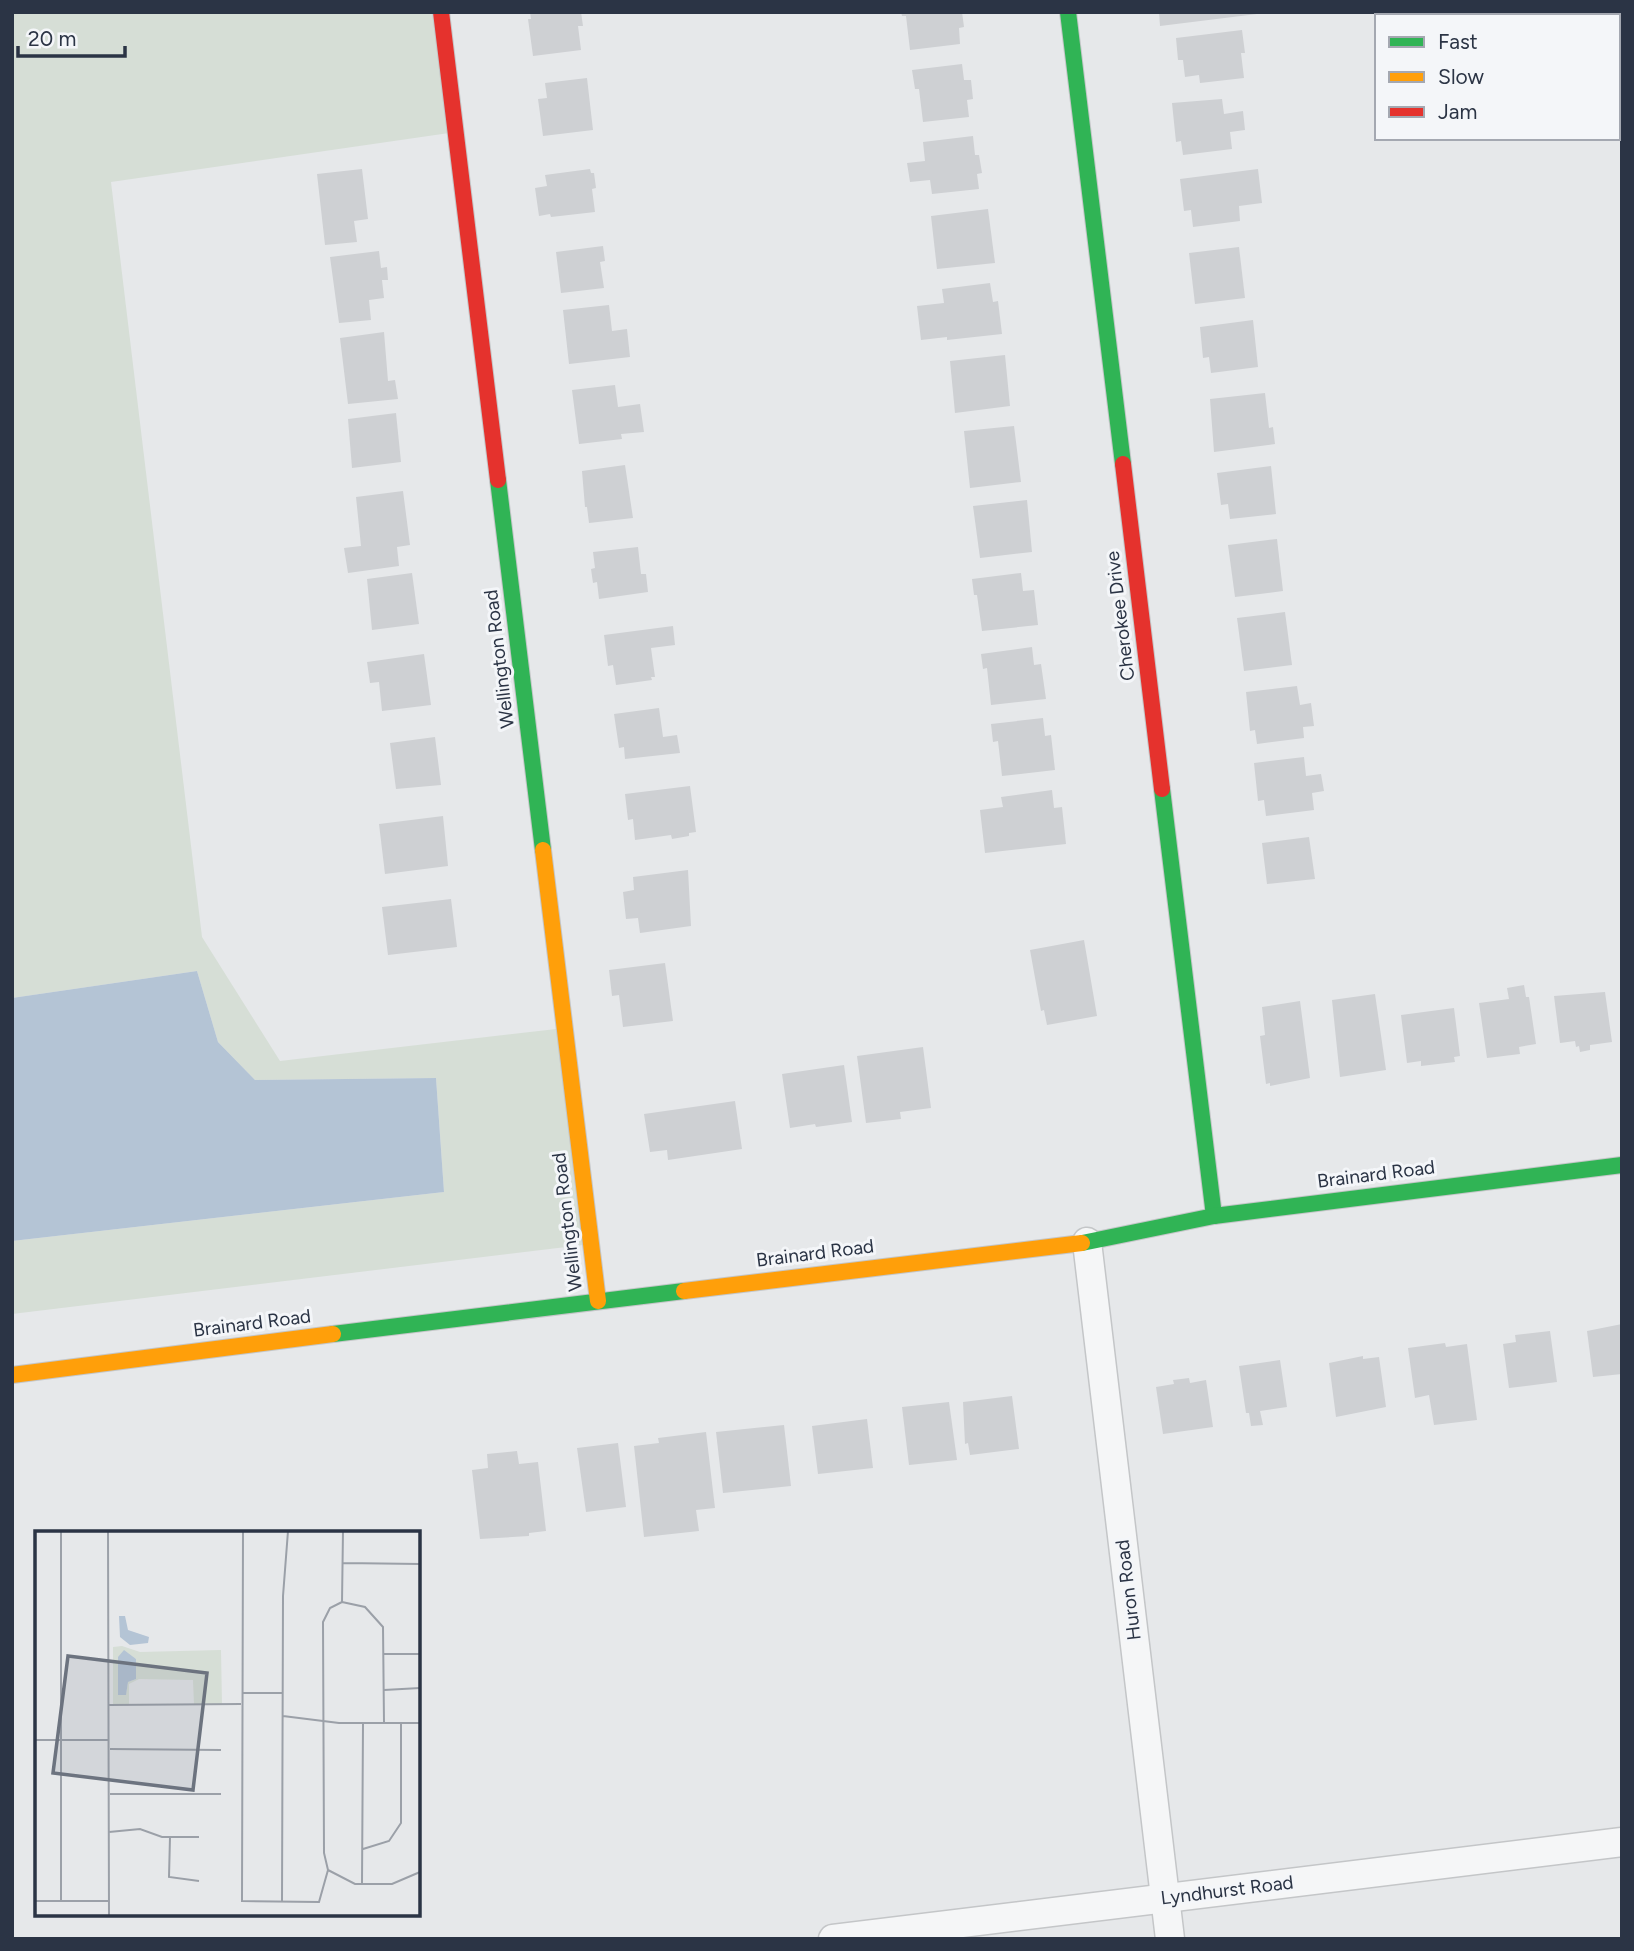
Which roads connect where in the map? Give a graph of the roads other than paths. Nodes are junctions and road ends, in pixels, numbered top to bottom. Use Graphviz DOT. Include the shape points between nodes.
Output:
graph roads {
  1 [pos="441,12"];
  2 [pos="1068,12"];
  3 [pos="1622,1166"];
  4 [pos="1214,1216"];
  5 [pos="1087,1242"];
  6 [pos="598,1301"];
  7 [pos="12,1375"];
  8 [pos="1622,1842"];
  9 [pos="1165,1897"];
  10 [pos="833,1939"];
  11 [pos="1170,1939"];
  1 -- 6 [label="street, Wellington Road"];
  2 -- 4 [label="street, Cherokee Drive"];
  3 -- 4 [label="street, Brainard Road"];
  4 -- 5 [label="street, Brainard Road"];
  5 -- 6 [label="street, Brainard Road"];
  5 -- 9 [label="street, Huron Road"];
  6 -- 7 [label="street, Brainard Road"];
  8 -- 9 [label="street, Lyndhurst Road"];
  9 -- 10 [label="street, Lyndhurst Road"];
  9 -- 11 [label="street, Huron Road"];
}
